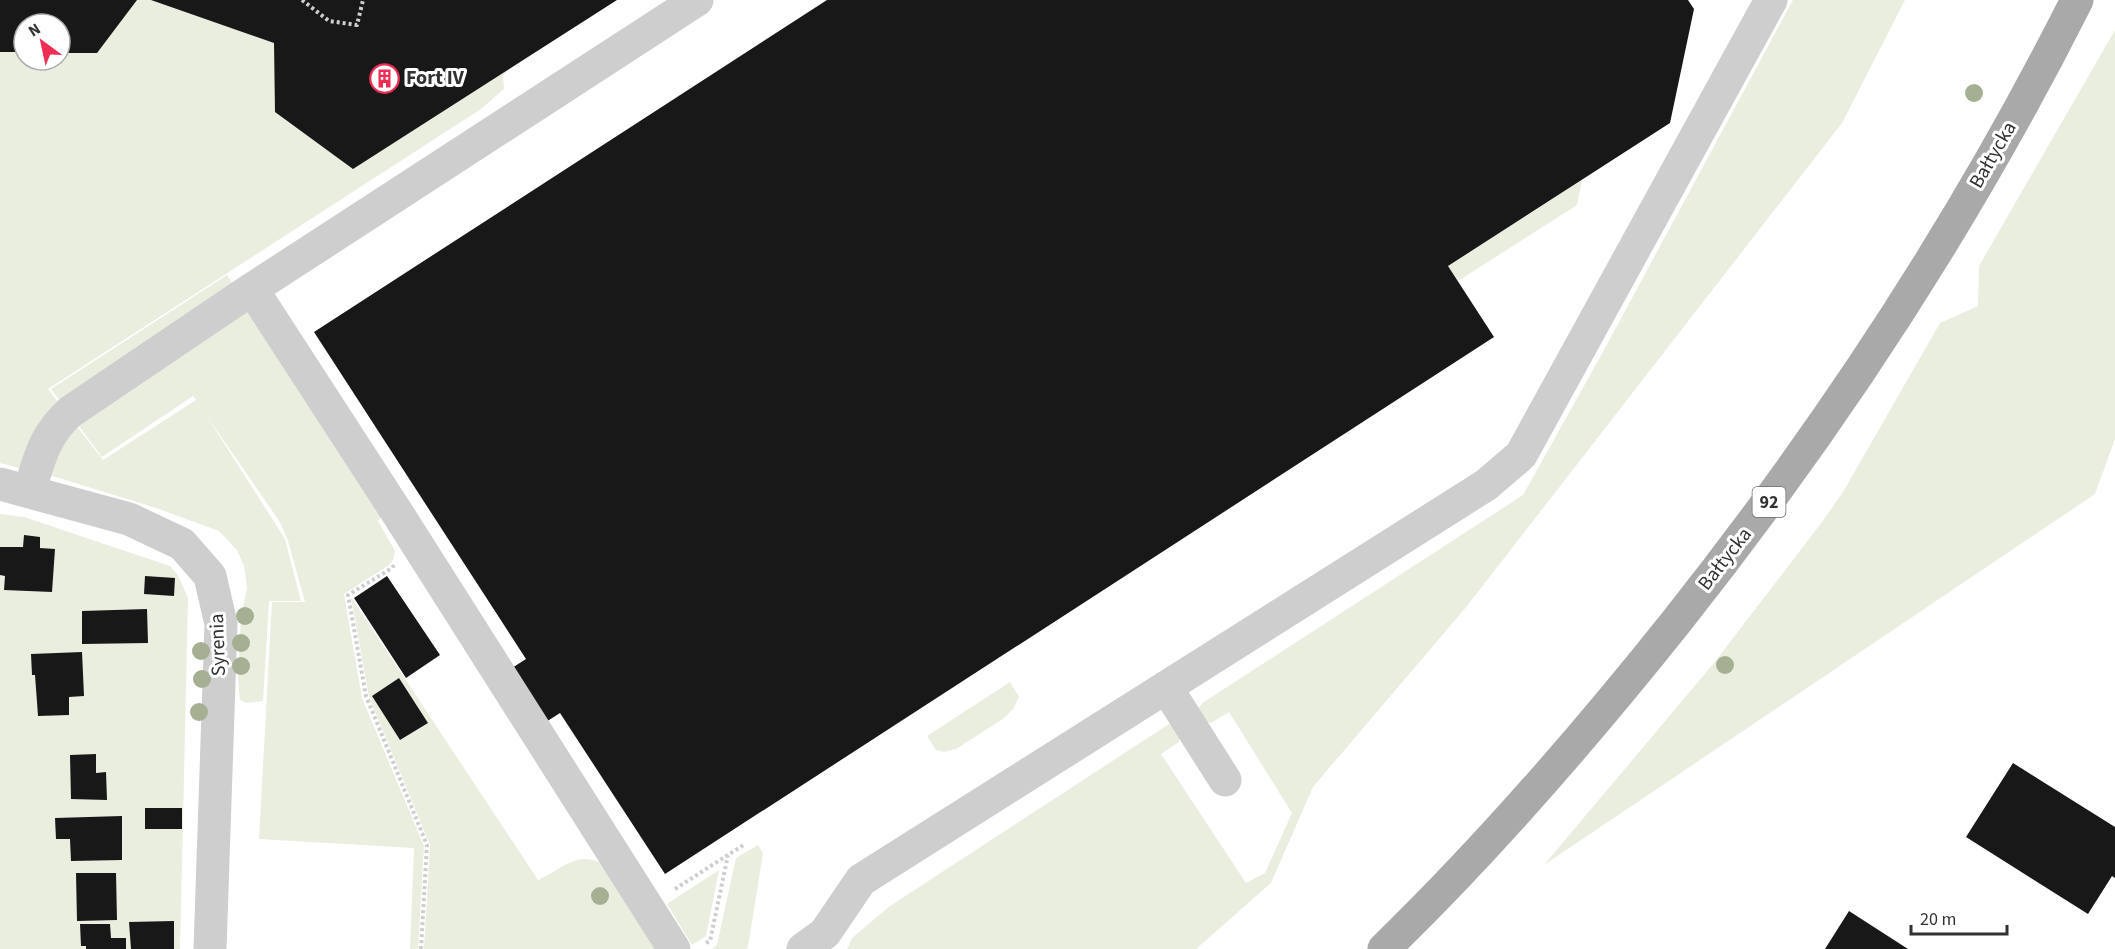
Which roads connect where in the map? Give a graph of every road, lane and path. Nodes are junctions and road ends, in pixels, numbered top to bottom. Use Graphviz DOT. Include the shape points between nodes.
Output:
graph roads {
  1 [pos="302,0"];
  2 [pos="363,0"];
  3 [pos="697,0"];
  4 [pos="1771,0"];
  5 [pos="2077,0"];
  6 [pos="252,289"];
  7 [pos="15,488"];
  8 [pos="1167,687"];
  9 [pos="1225,780"];
  10 [pos="745,844"];
  11 [pos="728,855"];
  12 [pos="667,893"];
  13 [pos="688,947"];
  14 [pos="210,949"];
  15 [pos="803,949"];
  16 [pos="1384,949"];
  1 -- 2 [label="path" via="329,21 357,26"];
  3 -- 6 [label="street"];
  4 -- 8 [label="street" via="1521,455 1486,485"];
  5 -- 16 [label="main road, Bałtycka / 92" via="2048,59 1931,262 1864,366 1746,534 1611,704 1521,807"];
  6 -- 7 [label="street" via="70,412 54,427"];
  6 -- 13 [label="street"];
  7 -- 14 [label="street, Syrenia" via="129,519 182,544 210,576 221,624"];
  8 -- 9 [label="street"];
  8 -- 15 [label="street" via="861,880 825,933"];
  10 -- 11 [label="path"];
  11 -- 12 [label="path"];
  11 -- 13 [label="path" via="710,941"];
}
